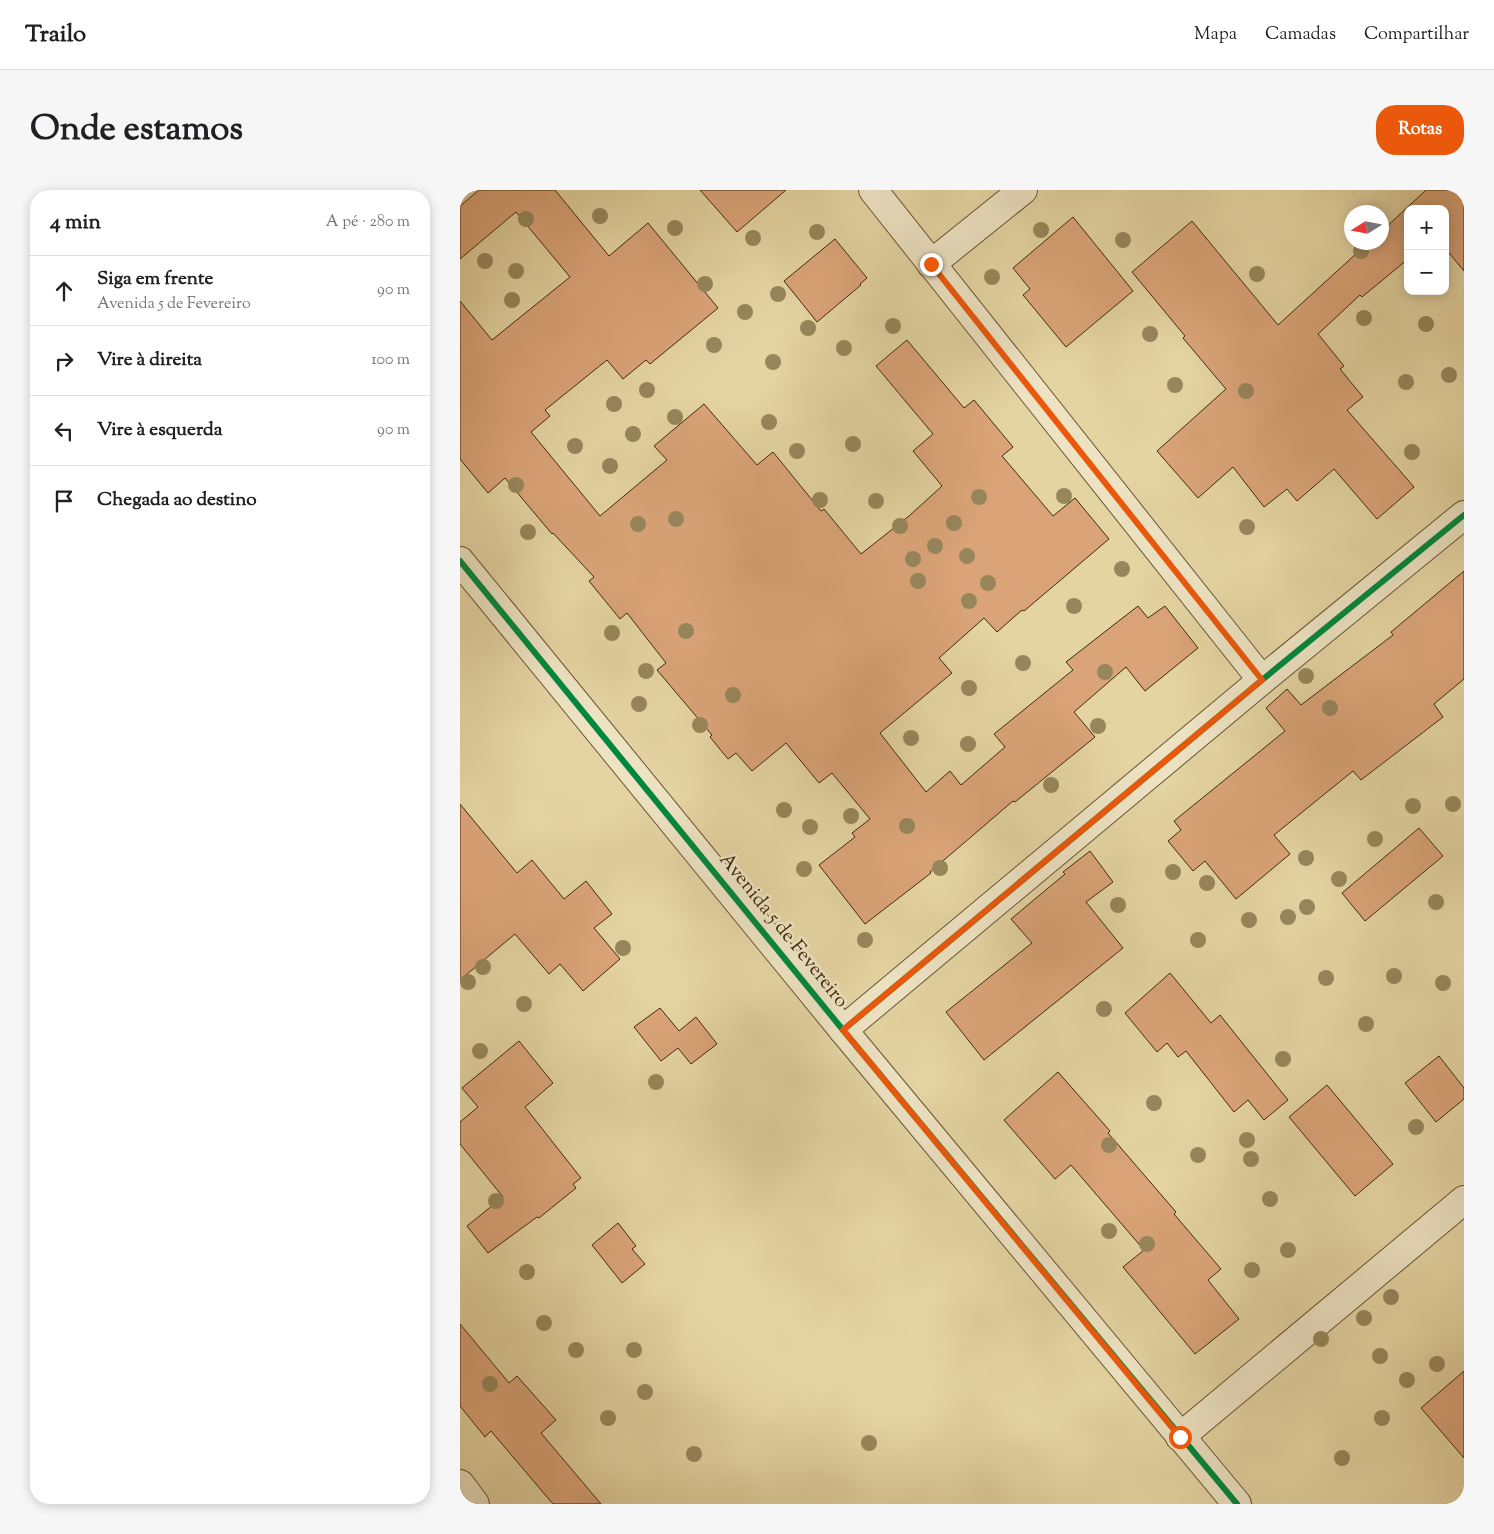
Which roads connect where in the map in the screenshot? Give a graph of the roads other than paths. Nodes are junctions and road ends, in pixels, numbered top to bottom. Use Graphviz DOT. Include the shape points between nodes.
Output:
graph roads {
  1 [pos="873,190"];
  2 [pos="1023,190"];
  3 [pos="931,264"];
  4 [pos="1464,515"];
  5 [pos="460,561"];
  6 [pos="1262,680"];
  7 [pos="843,1030"];
  8 [pos="1464,1200"];
  9 [pos="1180,1437"];
  10 [pos="460,1484"];
  11 [pos="475,1504"];
  12 [pos="1237,1504"];
  1 -- 3 [label="street"];
  2 -- 3 [label="street"];
  3 -- 6 [label="street"];
  4 -- 6 [label="street"];
  5 -- 7 [label="street, Avenida 5 de Fevereiro"];
  6 -- 7 [label="street"];
  7 -- 9 [label="street, Avenida 5 de Fevereiro"];
  8 -- 9 [label="street"];
  9 -- 12 [label="street, Avenida 5 de Fevereiro"];
  10 -- 11 [label="street"];
}
